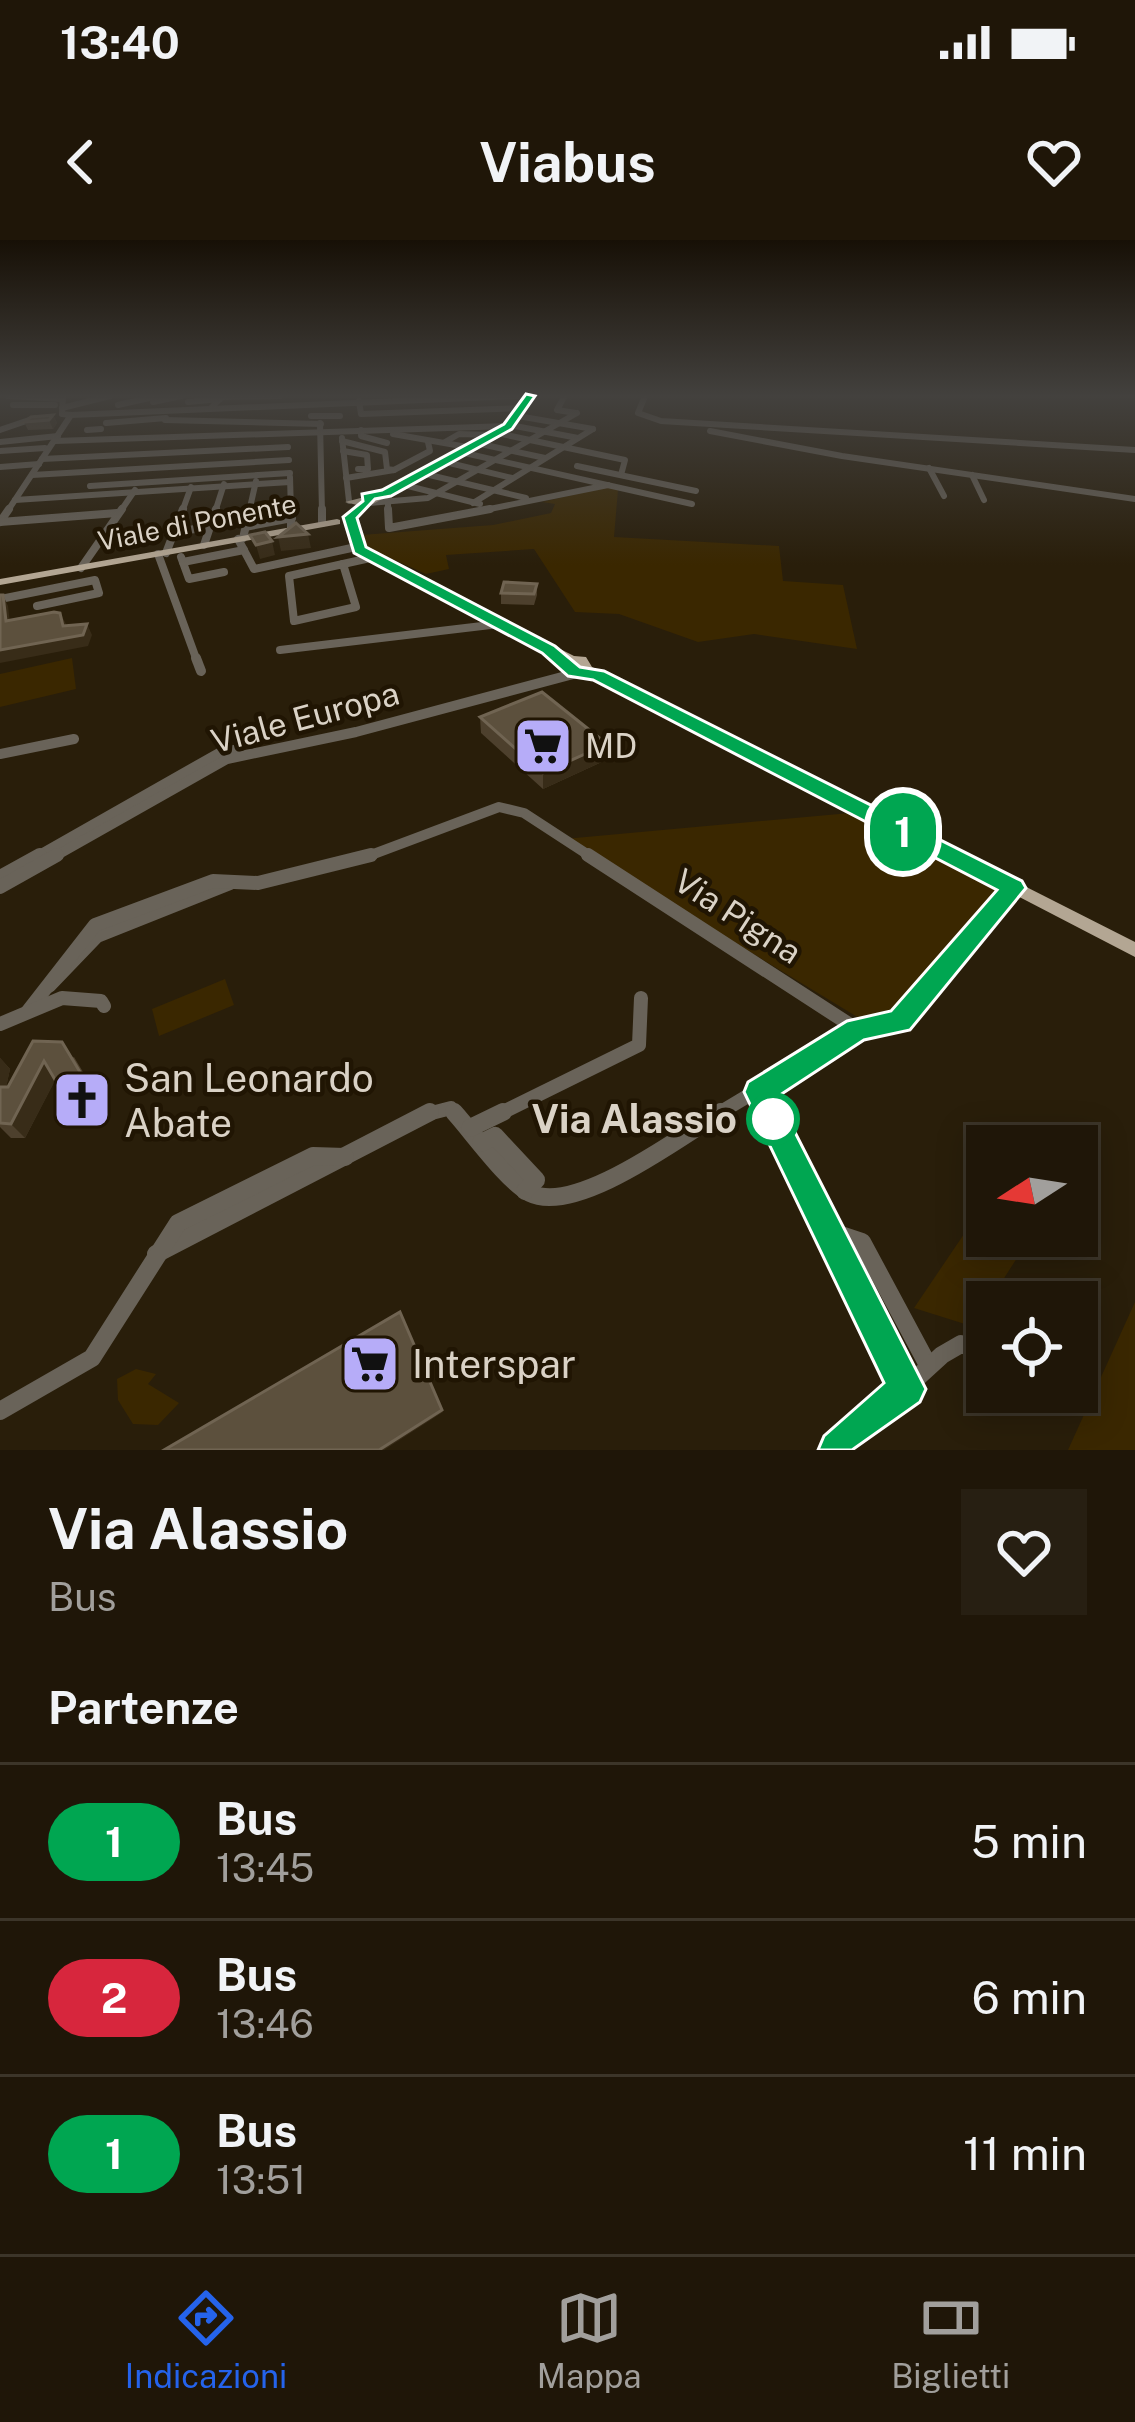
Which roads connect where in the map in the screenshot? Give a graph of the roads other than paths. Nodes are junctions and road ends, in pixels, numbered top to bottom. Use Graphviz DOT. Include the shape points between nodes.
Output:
graph roads {
  1 [pos="29,452"];
  2 [pos="29,452"];
  3 [pos="46,452"];
  4 [pos="84,452"];
  5 [pos="144,452"];
  6 [pos="151,452"];
  7 [pos="151,452"];
  8 [pos="162,452"];
  9 [pos="181,452"];
  10 [pos="273,452"];
  11 [pos="289,452"];
  12 [pos="307,452"];
  13 [pos="320,452"];
  14 [pos="343,452"];
  15 [pos="352,452"];
  16 [pos="385,452"];
  17 [pos="427,452"];
  18 [pos="454,452"];
  19 [pos="487,452"];
  20 [pos="509,452"];
  21 [pos="519,452"];
  22 [pos="554,452"];
  23 [pos="589,452"];
  24 [pos="823,452"];
  25 [pos="596,454"];
  26 [pos="140,458"];
  27 [pos="544,458"];
  28 [pos="41,460"];
  29 [pos="107,460"];
  30 [pos="320,460"];
  31 [pos="496,460"];
  32 [pos="78,461"];
  33 [pos="441,461"];
  34 [pos="260,462"];
  35 [pos="230,464"];
  36 [pos="201,466"];
  37 [pos="578,466"];
  38 [pos="533,468"];
  39 [pos="929,469"];
  40 [pos="394,470"];
  41 [pos="478,470"];
  42 [pos="345,474"];
  43 [pos="418,474"];
  44 [pos="564,475"];
  45 [pos="621,475"];
  46 [pos="972,475"];
  47 [pos="290,478"];
  48 [pos="512,478"];
  49 [pos="196,479"];
  50 [pos="256,480"];
  51 [pos="141,482"];
  52 [pos="224,482"];
  53 [pos="457,482"];
  54 [pos="123,484"];
  55 [pos="400,484"];
  56 [pos="608,484"];
  57 [pos="90,486"];
  58 [pos="190,488"];
  59 [pos="493,490"];
  60 [pos="696,491"];
  61 [pos="133,492"];
  62 [pos="117,493"];
  63 [pos="437,493"];
  64 [pos="84,495"];
  65 [pos="944,496"];
  66 [pos="52,497"];
  67 [pos="349,498"];
  68 [pos="375,499"];
  69 [pos="460,499"];
  70 [pos="1135,499"];
  71 [pos="15,500"];
  72 [pos="413,500"];
  73 [pos="526,500"];
  74 [pos="984,500"];
  75 [pos="473,502"];
  76 [pos="692,504"];
  77 [pos="498,509"];
  78 [pos="117,513"];
  79 [pos="70,517"];
  80 [pos="37,520"];
  81 [pos="344,521"];
  82 [pos="0,522"];
  83 [pos="291,523"];
  84 [pos="322,523"];
  85 [pos="209,528"];
  86 [pos="173,530"];
  87 [pos="102,536"];
  88 [pos="242,538"];
  89 [pos="207,545"];
  90 [pos="356,547"];
  91 [pos="162,553"];
  92 [pos="217,556"];
  93 [pos="370,558"];
  94 [pos="343,564"];
  95 [pos="81,568"];
  96 [pos="34,577"];
  97 [pos="0,584"];
  98 [pos="36,592"];
  99 [pos="0,599"];
  100 [pos="500,624"];
  101 [pos="280,650"];
  102 [pos="577,668"];
  103 [pos="201,671"];
  104 [pos="74,739"];
  105 [pos="0,754"];
  106 [pos="0,877"];
  107 [pos="0,887"];
  108 [pos="1014,888"];
  109 [pos="1135,950"];
  110 [pos="641,998"];
  111 [pos="104,1006"];
  112 [pos="28,1011"];
  113 [pos="0,1024"];
  114 [pos="857,1030"];
  115 [pos="759,1092"];
  116 [pos="476,1135"];
  117 [pos="829,1231"];
  118 [pos="966,1346"];
  119 [pos="928,1365"];
  120 [pos="907,1389"];
  121 [pos="0,1411"];
  122 [pos="838,1450"];
  1 -- 28 [label="street"];
  2 -- 28 [label="street"];
  3 -- 28 [label="street"];
  4 -- 32 [label="street"];
  5 -- 26 [label="street"];
  6 -- 26 [label="street"];
  7 -- 26 [label="street"];
  8 -- 51 [label="street"];
  9 -- 36 [label="street"];
  10 -- 34 [label="street"];
  11 -- 47 [label="street"];
  12 -- 30 [label="street"];
  13 -- 30 [label="street"];
  14 -- 42 [label="street"];
  15 -- 42 [label="street" via="367,455 368,469"];
  16 -- 40 [label="street"];
  17 -- 40 [label="street"];
  18 -- 33 [label="main road"];
  19 -- 31 [label="street"];
  20 -- 31 [label="street"];
  21 -- 27 [label="street"];
  22 -- 27 [label="street"];
  23 -- 25 [label="street"];
  24 -- 39 [label="street"];
  25 -- 37 [label="street"];
  25 -- 45 [label="street" via="625,460"];
  26 -- 29 [label="street"];
  26 -- 29 [label="street"];
  26 -- 54 [label="street"];
  27 -- 38 [label="street"];
  28 -- 32 [label="street"];
  28 -- 32 [label="street"];
  28 -- 71 [label="street"];
  29 -- 32 [label="street"];
  29 -- 32 [label="street"];
  29 -- 57 [label="street"];
  30 -- 84 [label="street"];
  31 -- 38 [label="street"];
  31 -- 41 [label="street"];
  32 -- 66 [label="street"];
  33 -- 41 [label="street"];
  33 -- 43 [label="main road"];
  34 -- 35 [label="street"];
  34 -- 50 [label="street"];
  35 -- 36 [label="street"];
  35 -- 52 [label="street"];
  36 -- 49 [label="street"];
  37 -- 44 [label="street"];
  37 -- 45 [label="street"];
  38 -- 44 [label="street"];
  38 -- 48 [label="street"];
  39 -- 46 [label="street"];
  39 -- 65 [label="street"];
  40 -- 42 [label="street"];
  40 -- 43 [label="street"];
  41 -- 48 [label="street"];
  41 -- 53 [label="street"];
  42 -- 67 [label="street"];
  43 -- 53 [label="street"];
  43 -- 55 [label="main road"];
  44 -- 56 [label="street"];
  44 -- 73 [label="street"];
  45 -- 60 [label="street"];
  46 -- 70 [label="street"];
  46 -- 74 [label="street"];
  47 -- 50 [label="street"];
  47 -- 83 [label="street"];
  48 -- 59 [label="street"];
  49 -- 51 [label="street"];
  49 -- 52 [label="street"];
  49 -- 58 [label="street"];
  50 -- 52 [label="street"];
  50 -- 88 [label="street"];
  51 -- 54 [label="street"];
  51 -- 61 [label="street"];
  52 -- 58 [label="street"];
  52 -- 85 [label="street"];
  53 -- 59 [label="street"];
  53 -- 63 [label="street"];
  54 -- 57 [label="street"];
  54 -- 62 [label="street"];
  55 -- 63 [label="street"];
  55 -- 68 [label="main road"];
  56 -- 73 [label="street"];
  56 -- 76 [label="street"];
  57 -- 64 [label="street"];
  58 -- 61 [label="street"];
  58 -- 86 [label="street"];
  59 -- 73 [label="street"];
  59 -- 75 [label="street"];
  61 -- 62 [label="street"];
  61 -- 78 [label="street"];
  62 -- 64 [label="street"];
  63 -- 69 [label="street"];
  63 -- 72 [label="street"];
  64 -- 66 [label="street"];
  64 -- 79 [label="street"];
  66 -- 71 [label="street"];
  66 -- 80 [label="street"];
  67 -- 68 [label="main road"];
  67 -- 81 [label="main road, Viale di Ponente"];
  68 -- 72 [label="street"];
  68 -- 77 [label="street" via="389,528"];
  68 -- 81 [label="main road"];
  69 -- 72 [label="street" via="416,508"];
  69 -- 75 [label="street"];
  71 -- 82 [label="street"];
  73 -- 77 [label="street"];
  75 -- 77 [label="street"];
  78 -- 79 [label="street"];
  78 -- 87 [label="street"];
  79 -- 80 [label="street"];
  80 -- 82 [label="street"];
  81 -- 84 [label="main road, Viale di Ponente"];
  81 -- 90 [label="main road"];
  83 -- 84 [label="main road, Viale di Ponente"];
  83 -- 88 [label="main road, Viale di Ponente"];
  85 -- 86 [label="street"];
  85 -- 89 [label="street"];
  86 -- 87 [label="street"];
  86 -- 91 [label="street"];
  87 -- 95 [label="street"];
  88 -- 89 [label="main road, Viale di Ponente"];
  88 -- 90 [label="street" via="254,569"];
  88 -- 92 [label="street"];
  89 -- 91 [label="main road, Viale di Ponente"];
  89 -- 92 [label="street"];
  90 -- 93 [label="main road"];
  91 -- 95 [label="main road, Viale di Ponente"];
  91 -- 103 [label="street"];
  92 -- 92 [label="street" via="225,575 189,579 181,559"];
  93 -- 94 [label="street"];
  93 -- 100 [label="main road"];
  94 -- 94 [label="street" via="289,576 294,621 356,607"];
  95 -- 96 [label="main road, Viale di Ponente"];
  96 -- 97 [label="main road, Viale di Ponente"];
  96 -- 98 [label="street"];
  98 -- 98 [label="street" via="38,612 99,593 95,580"];
  98 -- 99 [label="street"];
  100 -- 101 [label="street"];
  100 -- 102 [label="main road"];
  102 -- 106 [label="street, Viale Europa" via="219,753"];
  102 -- 107 [label="street, Viale Europa" via="356,732 227,759"];
  102 -- 108 [label="main road"];
  104 -- 105 [label="street"];
  108 -- 109 [label="main road"];
  108 -- 114 [label="street" via="900,1021"];
  110 -- 116 [label="street" via="639,1045"];
  111 -- 112 [label="street" via="62,998"];
  112 -- 113 [label="street"];
  112 -- 114 [label="street, Via Pigna" via="97,936 231,883 349,863 508,807"];
  114 -- 115 [label="street"];
  115 -- 116 [label="street" via="557,1200 525,1190"];
  115 -- 117 [label="street"];
  116 -- 121 [label="street" via="452,1108 437,1108 157,1254 92,1358"];
  117 -- 119 [label="street" via="862,1242"];
  117 -- 120 [label="street"];
  118 -- 119 [label="street"];
  119 -- 120 [label="street"];
  120 -- 122 [label="street"];
}
